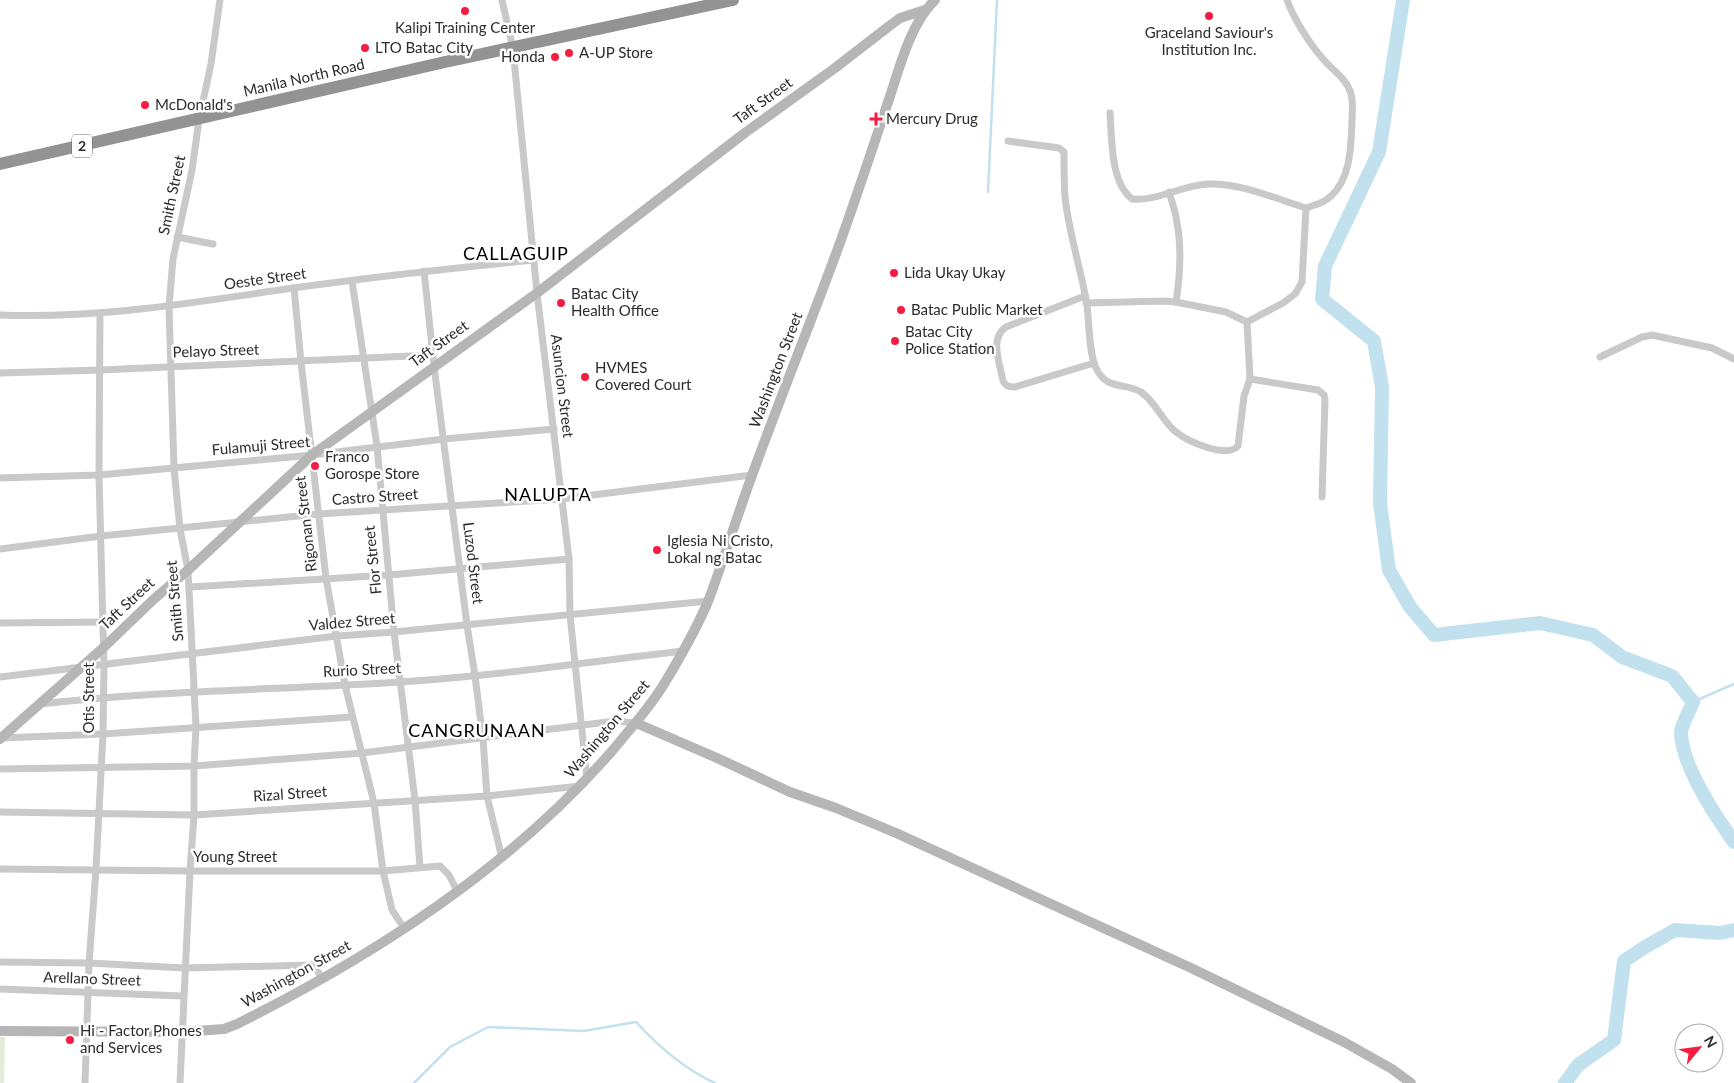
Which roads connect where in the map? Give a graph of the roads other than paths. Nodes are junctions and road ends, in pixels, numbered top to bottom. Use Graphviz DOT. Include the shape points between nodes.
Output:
graph roads {
  1 [pos="220,0"];
  2 [pos="502,0"];
  3 [pos="733,0"];
  4 [pos="935,0"];
  5 [pos="1287,0"];
  6 [pos="925,10"];
  7 [pos="513,49"];
  8 [pos="1110,113"];
  9 [pos="199,120"];
  10 [pos="1008,141"];
  11 [pos="0,164"];
  12 [pos="1169,192"];
  13 [pos="1306,208"];
  14 [pos="177,237"];
  15 [pos="213,244"];
  16 [pos="534,260"];
  17 [pos="424,271"];
  18 [pos="352,281"];
  19 [pos="294,288"];
  20 [pos="537,293"];
  21 [pos="1086,300"];
  22 [pos="1176,302"];
  23 [pos="169,307"];
  24 [pos="100,313"];
  25 [pos="0,315"];
  26 [pos="1247,322"];
  27 [pos="364,357"];
  28 [pos="1600,357"];
  29 [pos="1734,359"];
  30 [pos="434,360"];
  31 [pos="301,362"];
  32 [pos="1094,363"];
  33 [pos="172,367"];
  34 [pos="101,370"];
  35 [pos="0,373"];
  36 [pos="1250,379"];
  37 [pos="372,413"];
  38 [pos="554,429"];
  39 [pos="444,439"];
  40 [pos="377,446"];
  41 [pos="312,455"];
  42 [pos="174,468"];
  43 [pos="99,475"];
  44 [pos="752,475"];
  45 [pos="0,478"];
  46 [pos="1322,497"];
  47 [pos="561,499"];
  48 [pos="452,506"];
  49 [pos="381,510"];
  50 [pos="318,514"];
  51 [pos="237,524"];
  52 [pos="180,529"];
  53 [pos="101,536"];
  54 [pos="0,549"];
  55 [pos="569,559"];
  56 [pos="460,568"];
  57 [pos="188,570"];
  58 [pos="389,575"];
  59 [pos="326,578"];
  60 [pos="190,587"];
  61 [pos="708,601"];
  62 [pos="570,615"];
  63 [pos="103,622"];
  64 [pos="0,623"];
  65 [pos="466,625"];
  66 [pos="394,632"];
  67 [pos="337,636"];
  68 [pos="103,648"];
  69 [pos="683,651"];
  70 [pos="193,654"];
  71 [pos="104,664"];
  72 [pos="574,664"];
  73 [pos="81,668"];
  74 [pos="475,676"];
  75 [pos="0,677"];
  76 [pos="400,682"];
  77 [pos="345,685"];
  78 [pos="194,692"];
  79 [pos="103,697"];
  80 [pos="41,704"];
  81 [pos="352,717"];
  82 [pos="636,723"];
  83 [pos="580,726"];
  84 [pos="196,727"];
  85 [pos="103,734"];
  86 [pos="1,739"];
  87 [pos="483,739"];
  88 [pos="408,748"];
  89 [pos="362,753"];
  90 [pos="194,766"];
  91 [pos="102,768"];
  92 [pos="0,769"];
  93 [pos="584,783"];
  94 [pos="487,796"];
  95 [pos="415,800"];
  96 [pos="374,802"];
  97 [pos="0,812"];
  98 [pos="100,814"];
  99 [pos="194,815"];
  100 [pos="502,858"];
  101 [pos="420,867"];
  102 [pos="0,869"];
  103 [pos="96,869"];
  104 [pos="190,871"];
  105 [pos="383,871"];
  106 [pos="457,891"];
  107 [pos="404,928"];
  108 [pos="0,962"];
  109 [pos="89,963"];
  110 [pos="185,968"];
  111 [pos="323,979"];
  112 [pos="0,989"];
  113 [pos="89,992"];
  114 [pos="183,996"];
  115 [pos="87,1030"];
  116 [pos="0,1031"];
  117 [pos="182,1032"];
  118 [pos="85,1083"];
  119 [pos="180,1083"];
  120 [pos="1411,1083"];
  1 -- 9 [label="street, Smith Street"];
  2 -- 7 [label="street, Asuncion Street"];
  3 -- 7 [label="highway, Manila North Road / 2"];
  4 -- 6 [label="street, Washington Street"];
  5 -- 13 [label="street" via="1292,14 1321,58 1351,91 1352,101 1352,143 1346,170 1330,198"];
  6 -- 20 [label="street, Taft Street" via="900,18"];
  6 -- 44 [label="street, Washington Street" via="908,46 840,243"];
  7 -- 9 [label="highway, Manila North Road / 2"];
  7 -- 16 [label="street, Asuncion Street"];
  8 -- 12 [label="street" via="1116,170 1124,190 1132,199 1139,200"];
  9 -- 11 [label="highway, Manila North Road / 2"];
  9 -- 14 [label="street, Smith Street"];
  10 -- 21 [label="street" via="1059,148 1064,152 1065,196"];
  12 -- 13 [label="street" via="1208,184 1236,186"];
  12 -- 22 [label="street" via="1179,234 1180,277"];
  13 -- 26 [label="street" via="1302,282 1284,303"];
  14 -- 15 [label="street"];
  14 -- 23 [label="street, Smith Street"];
  16 -- 17 [label="street, Oeste Street"];
  16 -- 20 [label="street, Asuncion Street"];
  17 -- 18 [label="street, Oeste Street"];
  17 -- 30 [label="street, Luzod Street"];
  18 -- 19 [label="street, Oeste Street"];
  18 -- 27 [label="street, Flor Street"];
  19 -- 23 [label="street, Oeste Street"];
  19 -- 31 [label="street, Rigonan Street"];
  20 -- 30 [label="street, Taft Street"];
  20 -- 38 [label="street, Asuncion Street"];
  21 -- 22 [label="street"];
  21 -- 32 [label="street"];
  21 -- 32 [label="street" via="1006,326 998,334 996,342 1002,380 1009,387"];
  22 -- 26 [label="street" via="1226,312"];
  23 -- 24 [label="street, Oeste Street"];
  23 -- 33 [label="street, Smith Street"];
  24 -- 25 [label="street, Oeste Street" via="44,317"];
  24 -- 34 [label="street, Otis Street"];
  26 -- 36 [label="street"];
  27 -- 30 [label="street, Pelayo Street"];
  27 -- 31 [label="street, Pelayo Street"];
  27 -- 37 [label="street, Flor Street"];
  28 -- 29 [label="street" via="1652,335 1712,348"];
  30 -- 37 [label="street, Taft Street"];
  30 -- 39 [label="street, Luzod Street"];
  31 -- 33 [label="street, Pelayo Street"];
  31 -- 41 [label="street, Rigonan Street"];
  32 -- 36 [label="street" via="1107,382 1141,392 1176,432 1225,452 1238,446 1244,396"];
  33 -- 34 [label="street, Pelayo Street"];
  33 -- 42 [label="street, Smith Street"];
  34 -- 35 [label="street, Pelayo Street"];
  34 -- 43 [label="street, Otis Street"];
  36 -- 46 [label="street" via="1318,390 1324,395"];
  37 -- 40 [label="street, Flor Street"];
  37 -- 41 [label="street, Taft Street"];
  38 -- 39 [label="street, Fulamuji Street"];
  38 -- 47 [label="street, Asuncion Street"];
  39 -- 40 [label="street, Fulamuji Street"];
  39 -- 48 [label="street, Luzod Street"];
  40 -- 41 [label="street, Fulamuji Street"];
  40 -- 49 [label="street, Flor Street"];
  41 -- 42 [label="street, Fulamuji Street"];
  41 -- 50 [label="street, Rigonan Street"];
  41 -- 51 [label="street, Taft Street"];
  42 -- 43 [label="street, Fulamuji Street"];
  42 -- 52 [label="street, Smith Street"];
  43 -- 45 [label="street, Fulamuji Street"];
  43 -- 53 [label="street, Otis Street"];
  44 -- 47 [label="street, Castro Street"];
  44 -- 61 [label="street, Washington Street"];
  47 -- 48 [label="street, Castro Street"];
  47 -- 55 [label="street, Asuncion Street"];
  48 -- 49 [label="street, Castro Street"];
  48 -- 56 [label="street, Luzod Street"];
  49 -- 50 [label="street, Castro Street"];
  49 -- 58 [label="street, Flor Street"];
  50 -- 51 [label="street, Castro Street"];
  50 -- 59 [label="street, Rigonan Street"];
  51 -- 52 [label="street, Castro Street"];
  51 -- 57 [label="street, Taft Street"];
  52 -- 53 [label="street, Castro Street"];
  52 -- 57 [label="street, Smith Street"];
  53 -- 54 [label="street, Castro Street"];
  53 -- 63 [label="street, Otis Street"];
  55 -- 56 [label="street"];
  55 -- 62 [label="street, Asuncion Street"];
  56 -- 58 [label="street"];
  56 -- 65 [label="street, Luzod Street"];
  57 -- 60 [label="street, Smith Street"];
  57 -- 68 [label="street, Taft Street"];
  58 -- 59 [label="street"];
  58 -- 66 [label="street, Flor Street"];
  59 -- 60 [label="street"];
  59 -- 67 [label="street, Rigonan Street"];
  60 -- 70 [label="street, Smith Street"];
  61 -- 62 [label="street, Valdez Street"];
  61 -- 69 [label="street, Washington Street"];
  62 -- 65 [label="street, Valdez Street"];
  62 -- 72 [label="street, Asuncion Street"];
  63 -- 64 [label="street"];
  63 -- 68 [label="street, Otis Street"];
  65 -- 66 [label="street, Valdez Street"];
  65 -- 74 [label="street, Luzod Street"];
  66 -- 67 [label="street, Valdez Street"];
  66 -- 76 [label="street, Flor Street"];
  67 -- 70 [label="street, Valdez Street"];
  67 -- 77 [label="street, Rigonan Street"];
  68 -- 71 [label="street, Otis Street"];
  68 -- 73 [label="street, Taft Street"];
  69 -- 72 [label="street, Rurio Street"];
  69 -- 82 [label="street, Washington Street" via="666,682"];
  70 -- 71 [label="street, Valdez Street"];
  70 -- 78 [label="street, Smith Street"];
  71 -- 73 [label="street, Valdez Street"];
  71 -- 79 [label="street, Otis Street"];
  72 -- 74 [label="street, Rurio Street"];
  72 -- 83 [label="street, Asuncion Street"];
  73 -- 75 [label="street, Valdez Street"];
  73 -- 80 [label="street, Taft Street"];
  74 -- 76 [label="street, Rurio Street"];
  74 -- 87 [label="street, Luzod Street"];
  76 -- 77 [label="street, Rurio Street"];
  76 -- 88 [label="street, Flor Street"];
  77 -- 78 [label="street, Rurio Street"];
  77 -- 81 [label="street, Rigonan Street"];
  78 -- 79 [label="street, Rurio Street"];
  78 -- 84 [label="street, Smith Street"];
  79 -- 80 [label="street, Rurio Street"];
  79 -- 85 [label="street, Otis Street"];
  80 -- 86 [label="street, Taft Street"];
  81 -- 84 [label="street"];
  81 -- 89 [label="street, Rigonan Street"];
  82 -- 83 [label="street" via="614,721"];
  82 -- 93 [label="street, Washington Street"];
  82 -- 120 [label="street" via="790,792 905,837 1191,968 1344,1042 1392,1068"];
  83 -- 87 [label="street"];
  83 -- 93 [label="street, Asuncion Street"];
  84 -- 85 [label="street"];
  84 -- 90 [label="street, Smith Street"];
  85 -- 86 [label="street"];
  85 -- 91 [label="street, Otis Street"];
  87 -- 88 [label="street"];
  87 -- 94 [label="street, Luzod Street"];
  88 -- 89 [label="street"];
  88 -- 95 [label="street, Flor Street"];
  89 -- 90 [label="street"];
  89 -- 96 [label="street, Rigonan Street"];
  90 -- 91 [label="street"];
  90 -- 99 [label="street, Smith Street"];
  91 -- 92 [label="street"];
  91 -- 98 [label="street, Otis Street"];
  93 -- 94 [label="street, Rizal Street"];
  93 -- 100 [label="street, Washington Street"];
  94 -- 95 [label="street, Rizal Street"];
  94 -- 100 [label="street, Luzod Street"];
  95 -- 96 [label="street, Rizal Street"];
  95 -- 101 [label="street, Flor Street"];
  96 -- 99 [label="street, Rizal Street"];
  96 -- 105 [label="street, Rigonan Street"];
  97 -- 98 [label="street, Rizal Street"];
  98 -- 99 [label="street, Rizal Street"];
  98 -- 103 [label="street, Otis Street"];
  99 -- 104 [label="street, Smith Street"];
  100 -- 106 [label="street, Washington Street"];
  101 -- 105 [label="street, Young Street"];
  101 -- 106 [label="street, Young Street" via="440,866"];
  102 -- 103 [label="street, Young Street"];
  103 -- 104 [label="street, Young Street"];
  103 -- 109 [label="street, Otis Street"];
  104 -- 105 [label="street, Young Street"];
  104 -- 110 [label="street, Smith Street"];
  105 -- 107 [label="street, Rigonan Street" via="392,910"];
  106 -- 107 [label="street, Washington Street"];
  107 -- 111 [label="street, Washington Street"];
  108 -- 109 [label="street"];
  109 -- 110 [label="street"];
  109 -- 113 [label="street, Otis Street"];
  110 -- 111 [label="street" via="313,965"];
  110 -- 114 [label="street, Smith Street"];
  111 -- 117 [label="street, Washington Street" via="224,1029"];
  112 -- 113 [label="street, Arellano Street"];
  113 -- 114 [label="street, Arellano Street"];
  113 -- 115 [label="street, Otis Street"];
  114 -- 117 [label="street, Smith Street"];
  115 -- 116 [label="street, Washington Street"];
  115 -- 117 [label="street, Washington Street"];
  115 -- 118 [label="street, Otis Street"];
  117 -- 119 [label="street, Smith Street"];
}
